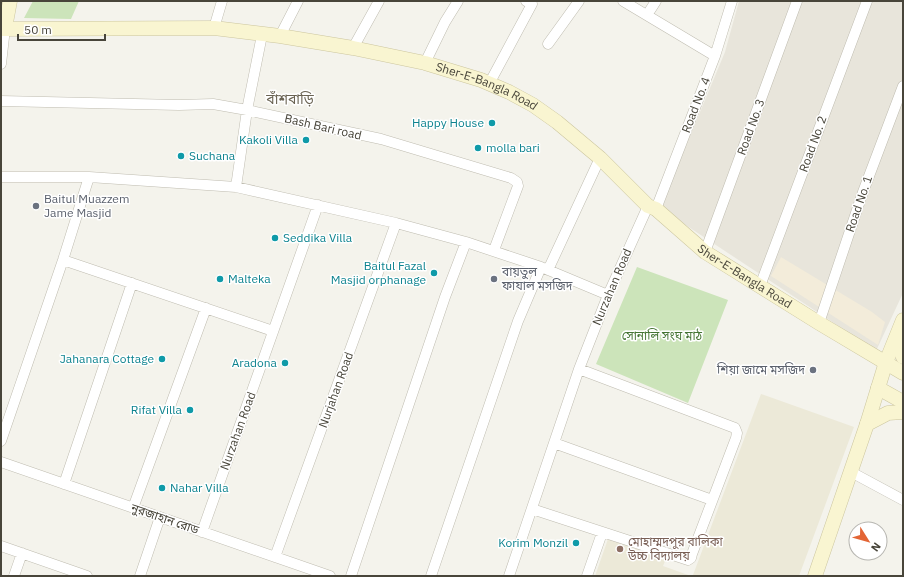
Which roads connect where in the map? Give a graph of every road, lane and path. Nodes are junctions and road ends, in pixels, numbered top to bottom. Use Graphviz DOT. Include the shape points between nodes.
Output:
graph roads {
  1 [pos="10,1"];
  2 [pos="222,1"];
  3 [pos="298,1"];
  4 [pos="379,1"];
  5 [pos="458,1"];
  6 [pos="579,1"];
  7 [pos="623,1"];
  8 [pos="656,1"];
  9 [pos="732,1"];
  10 [pos="797,1"];
  11 [pos="866,1"];
  12 [pos="529,3"];
  13 [pos="647,15"];
  14 [pos="214,28"];
  15 [pos="3,29"];
  16 [pos="262,35"];
  17 [pos="280,36"];
  18 [pos="548,44"];
  19 [pos="353,48"];
  20 [pos="715,56"];
  21 [pos="425,63"];
  22 [pos="1,64"];
  23 [pos="489,84"];
  24 [pos="903,86"];
  25 [pos="1,101"];
  26 [pos="247,110"];
  27 [pos="600,158"];
  28 [pos="1,177"];
  29 [pos="89,178"];
  30 [pos="236,186"];
  31 [pos="318,205"];
  32 [pos="652,207"];
  33 [pos="396,223"];
  34 [pos="466,242"];
  35 [pos="494,250"];
  36 [pos="705,252"];
  37 [pos="63,260"];
  38 [pos="544,268"];
  39 [pos="132,283"];
  40 [pos="760,286"];
  41 [pos="608,295"];
  42 [pos="206,308"];
  43 [pos="903,320"];
  44 [pos="819,323"];
  45 [pos="273,331"];
  46 [pos="903,339"];
  47 [pos="903,357"];
  48 [pos="886,362"];
  49 [pos="579,369"];
  50 [pos="903,373"];
  51 [pos="878,388"];
  52 [pos="903,402"];
  53 [pos="903,412"];
  54 [pos="867,424"];
  55 [pos="1,441"];
  56 [pos="554,443"];
  57 [pos="1,462"];
  58 [pos="851,472"];
  59 [pos="64,484"];
  60 [pos="712,500"];
  61 [pos="903,500"];
  62 [pos="133,508"];
  63 [pos="532,509"];
  64 [pos="160,517"];
  65 [pos="202,532"];
  66 [pos="602,533"];
  67 [pos="1,546"];
  68 [pos="22,553"];
  69 [pos="275,557"];
  70 [pos="14,576"];
  71 [pos="87,576"];
  72 [pos="140,576"];
  73 [pos="330,576"];
  74 [pos="351,576"];
  75 [pos="431,576"];
  76 [pos="509,576"];
  77 [pos="587,576"];
  78 [pos="815,576"];
  1 -- 15 [label="street"];
  2 -- 14 [label="street"];
  3 -- 17 [label="street"];
  4 -- 19 [label="street"];
  5 -- 21 [label="street"];
  6 -- 18 [label="street"];
  7 -- 13 [label="street"];
  8 -- 13 [label="street"];
  9 -- 20 [label="street, Road No. 4"];
  10 -- 36 [label="street, Road No. 3"];
  11 -- 40 [label="street, Road No. 2"];
  12 -- 23 [label="street"];
  13 -- 20 [label="street"];
  14 -- 15 [label="street, Sher-E-Bangla Road"];
  14 -- 16 [label="street, Sher-E-Bangla Road"];
  15 -- 22 [label="street"];
  16 -- 17 [label="street, Sher-E-Bangla Road"];
  16 -- 26 [label="street"];
  17 -- 19 [label="street, Sher-E-Bangla Road"];
  19 -- 21 [label="street, Sher-E-Bangla Road"];
  20 -- 32 [label="street, Road No. 4"];
  21 -- 23 [label="street, Sher-E-Bangla Road"];
  23 -- 27 [label="street, Sher-E-Bangla Road" via="534,105"];
  24 -- 44 [label="street, Road No. 1" via="863,192"];
  25 -- 26 [label="street, Bash Bari road" via="213,104"];
  26 -- 30 [label="street"];
  26 -- 35 [label="street, Bash Bari road" via="381,140 511,178 518,186"];
  27 -- 32 [label="street, Sher-E-Bangla Road"];
  27 -- 38 [label="street"];
  28 -- 29 [label="street"];
  29 -- 30 [label="street"];
  29 -- 37 [label="street"];
  30 -- 31 [label="street"];
  31 -- 33 [label="street"];
  31 -- 45 [label="street, Nurzahan Road"];
  32 -- 36 [label="street, Sher-E-Bangla Road"];
  32 -- 41 [label="street, Nurzahan Road"];
  33 -- 34 [label="street"];
  33 -- 69 [label="street, Nurjahan Road"];
  34 -- 35 [label="street"];
  34 -- 74 [label="street"];
  35 -- 38 [label="street"];
  36 -- 40 [label="street, Sher-E-Bangla Road"];
  37 -- 39 [label="street"];
  37 -- 55 [label="street"];
  38 -- 41 [label="street"];
  38 -- 75 [label="street" via="518,322"];
  39 -- 42 [label="street"];
  39 -- 59 [label="street"];
  40 -- 44 [label="street, Sher-E-Bangla Road"];
  41 -- 49 [label="street, Nurzahan Road"];
  42 -- 45 [label="street"];
  42 -- 62 [label="street"];
  43 -- 48 [label="street"];
  44 -- 48 [label="street, Sher-E-Bangla Road"];
  45 -- 65 [label="street, Nurzahan Road"];
  46 -- 47 [label="street" via="900,348"];
  48 -- 50 [label="street, Sher-E-Bangla Road"];
  48 -- 51 [label="street"];
  49 -- 56 [label="street, Nurzahan Road"];
  49 -- 60 [label="street" via="735,428 736,438"];
  51 -- 52 [label="street"];
  51 -- 54 [label="street"];
  53 -- 54 [label="street" via="888,413"];
  54 -- 58 [label="street"];
  56 -- 60 [label="street"];
  56 -- 63 [label="street, Nurzahan Road"];
  57 -- 59 [label="street, নুরজাহান রোড"];
  58 -- 61 [label="street"];
  58 -- 78 [label="street"];
  59 -- 62 [label="street, নুরজাহান রোড"];
  60 -- 66 [label="street" via="691,558 688,560"];
  62 -- 64 [label="street, নুরজাহান রোড"];
  63 -- 66 [label="street"];
  63 -- 76 [label="street, Nurzahan Road"];
  64 -- 65 [label="street, নুরজাহান রোড"];
  64 -- 72 [label="street"];
  65 -- 69 [label="street, নুরজাহান রোড"];
  66 -- 77 [label="street"];
  67 -- 68 [label="street"];
  68 -- 70 [label="street"];
  68 -- 71 [label="street"];
  69 -- 73 [label="street, নুরজাহান রোড"];
}
